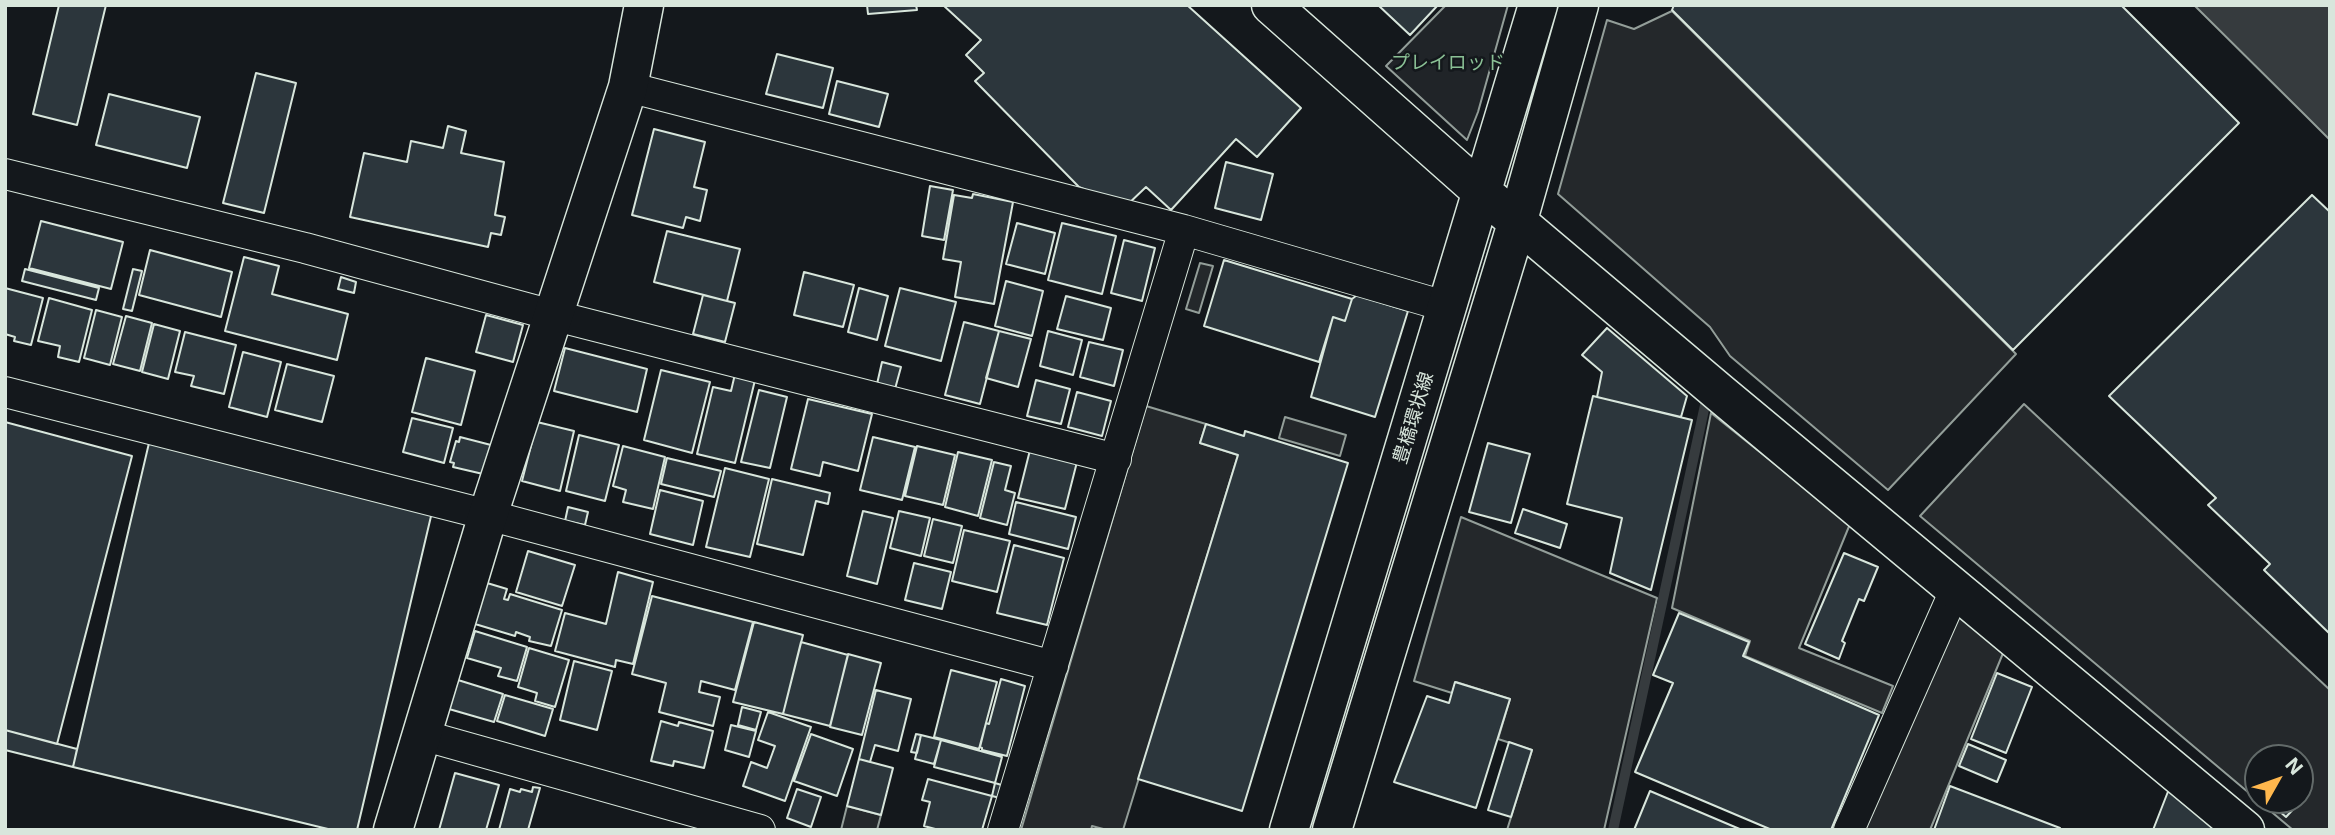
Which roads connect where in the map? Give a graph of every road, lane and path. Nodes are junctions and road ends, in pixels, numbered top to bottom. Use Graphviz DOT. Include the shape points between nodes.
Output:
graph roads {
  1 [pos="644,5"];
  2 [pos="1271,5"];
  3 [pos="1538,5"];
  4 [pos="1579,6"];
  5 [pos="628,87"];
  6 [pos="5,174"];
  7 [pos="1482,192"];
  8 [pos="1518,220"];
  9 [pos="1184,230"];
  10 [pos="1448,307"];
  11 [pos="552,315"];
  12 [pos="5,392"];
  13 [pos="1116,459"];
  14 [pos="488,515"];
  15 [pos="1955,589"];
  16 [pos="1053,666"];
  17 [pos="422,735"];
  18 [pos="393,830"];
  19 [pos="760,830"];
  20 [pos="1003,830"];
  21 [pos="1290,830"];
  22 [pos="1332,830"];
  23 [pos="1849,830"];
  24 [pos="2245,830"];
  1 -- 5 [label="street"];
  2 -- 7 [label="street"];
  3 -- 7 [label="street, 豊橋環状線"];
  4 -- 8 [label="street"];
  5 -- 9 [label="street"];
  5 -- 11 [label="street"];
  6 -- 11 [label="street"];
  7 -- 8 [label="street"];
  7 -- 10 [label="street, 豊橋環状線"];
  8 -- 15 [label="street"];
  8 -- 22 [label="street"];
  9 -- 10 [label="street"];
  9 -- 13 [label="street"];
  10 -- 21 [label="street, 豊橋環状線"];
  11 -- 13 [label="street"];
  11 -- 14 [label="street"];
  12 -- 14 [label="street"];
  13 -- 16 [label="street"];
  14 -- 16 [label="street"];
  14 -- 17 [label="street"];
  15 -- 23 [label="street"];
  15 -- 24 [label="street"];
  16 -- 20 [label="street"];
  17 -- 18 [label="street"];
  17 -- 19 [label="street"];
}
